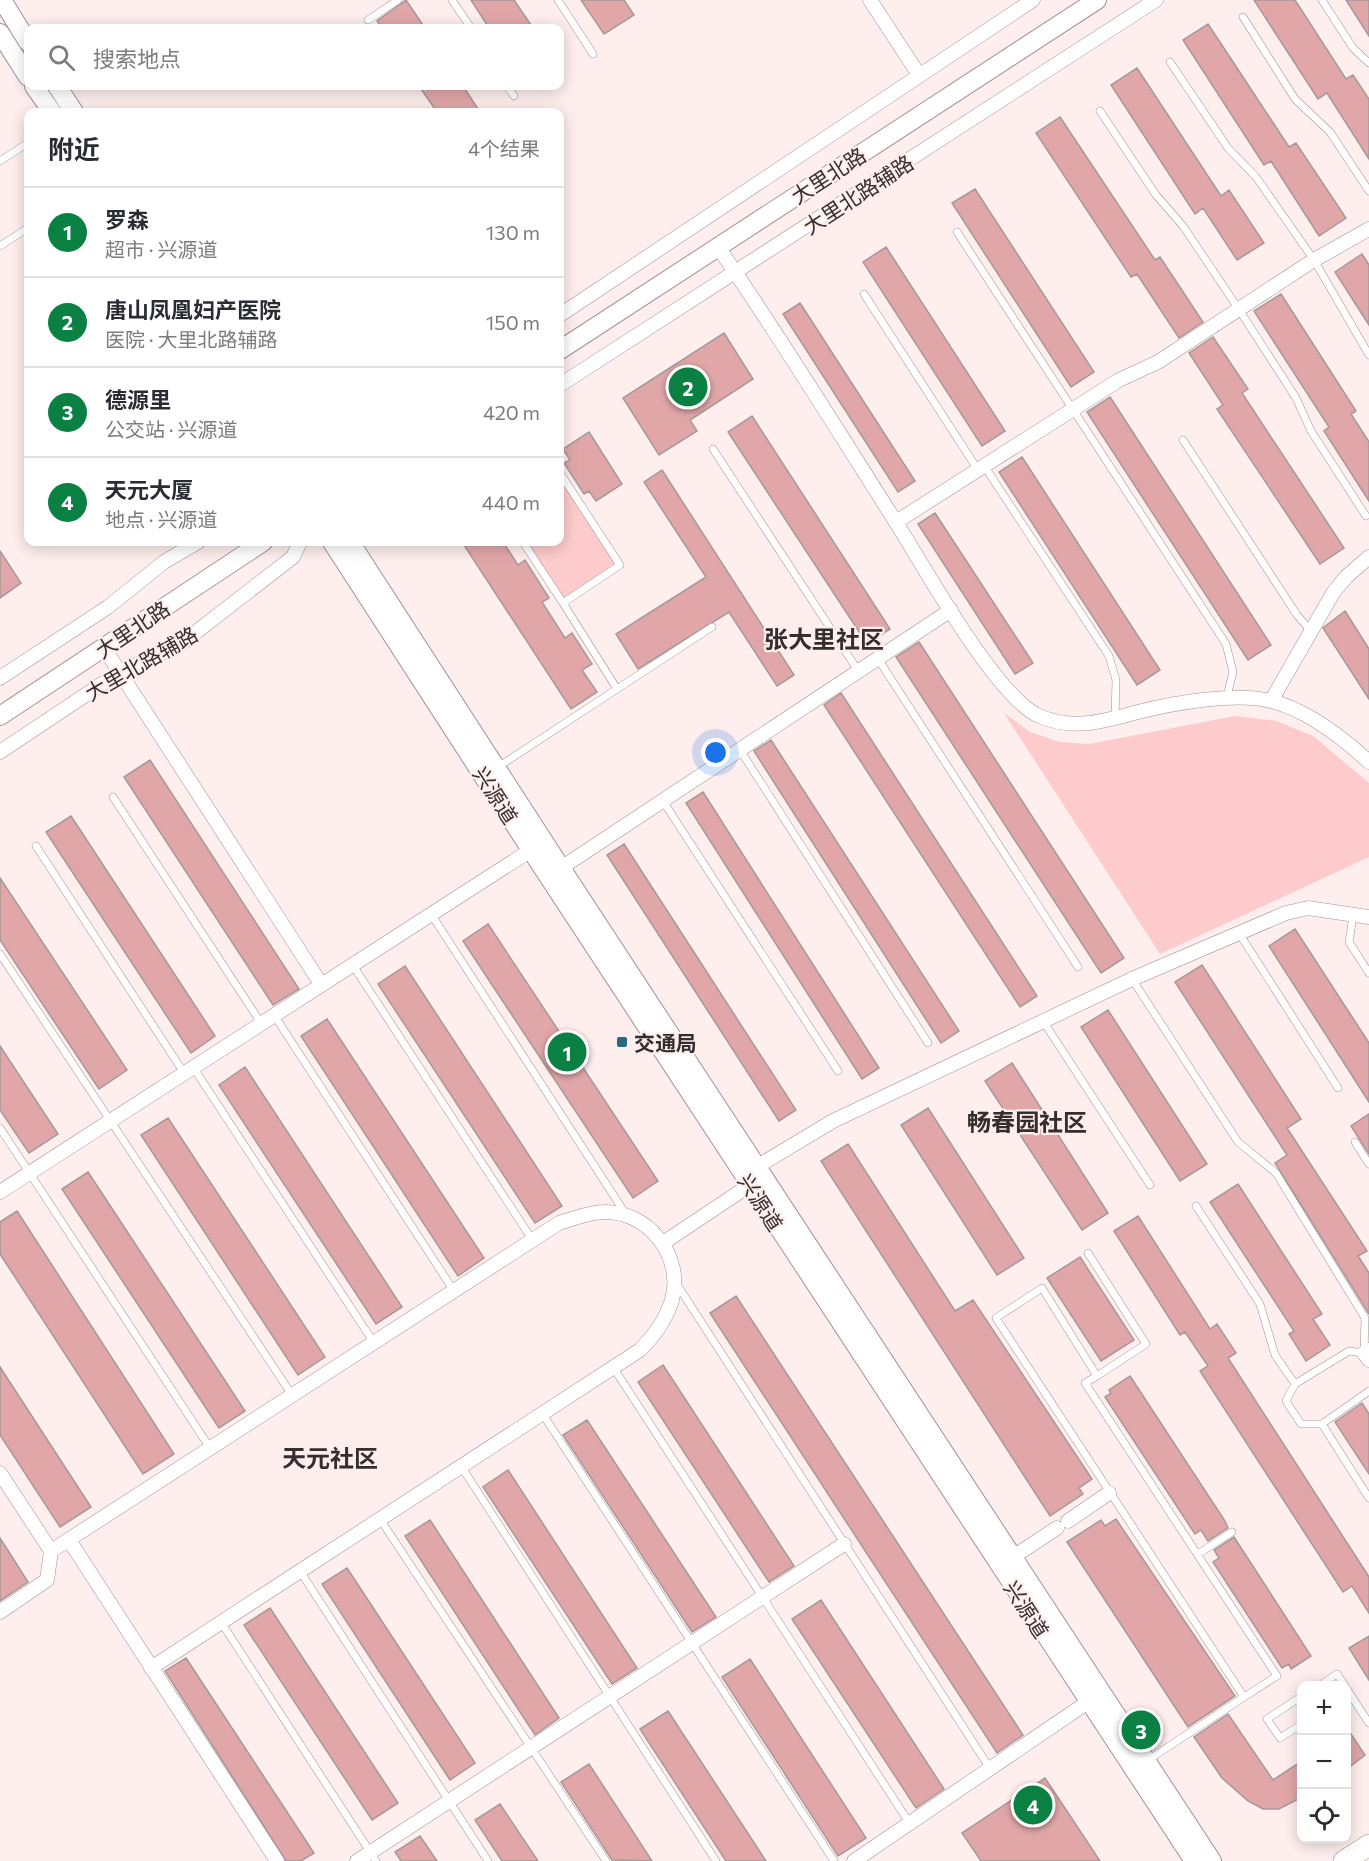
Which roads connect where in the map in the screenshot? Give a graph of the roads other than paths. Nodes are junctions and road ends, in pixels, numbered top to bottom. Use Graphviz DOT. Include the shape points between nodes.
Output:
graph roads {
  1 [pos="2,0"];
  2 [pos="398,0"];
  3 [pos="452,0"];
  4 [pos="558,0"];
  5 [pos="870,0"];
  6 [pos="1034,0"];
  7 [pos="1097,0"];
  8 [pos="1156,0"];
  9 [pos="1322,0"];
  10 [pos="1243,17"];
  11 [pos="368,20"];
  12 [pos="468,24"];
  13 [pos="0,33"];
  14 [pos="24,36"];
  15 [pos="593,54"];
  16 [pos="1170,62"];
  17 [pos="1369,63"];
  18 [pos="24,71"];
  19 [pos="919,75"];
  20 [pos="37,90"];
  21 [pos="60,90"];
  22 [pos="510,90"];
  23 [pos="514,96"];
  24 [pos="49,108"];
  25 [pos="71,108"];
  26 [pos="1100,111"];
  27 [pos="24,145"];
  28 [pos="0,161"];
  29 [pos="1369,191"];
  30 [pos="1369,230"];
  31 [pos="24,231"];
  32 [pos="957,232"];
  33 [pos="0,246"];
  34 [pos="718,247"];
  35 [pos="1314,260"];
  36 [pos="736,273"];
  37 [pos="864,294"];
  38 [pos="1238,308"];
  39 [pos="564,312"];
  40 [pos="564,347"];
  41 [pos="1369,355"];
  42 [pos="564,383"];
  43 [pos="1074,410"];
  44 [pos="1183,440"];
  45 [pos="713,449"];
  46 [pos="982,468"];
  47 [pos="564,479"];
  48 [pos="1366,516"];
  49 [pos="896,522"];
  50 [pos="191,546"];
  51 [pos="257,546"];
  52 [pos="298,546"];
  53 [pos="335,546"];
  54 [pos="353,546"];
  55 [pos="526,546"];
  56 [pos="1369,557"];
  57 [pos="563,603"];
  58 [pos="951,610"];
  59 [pos="712,627"];
  60 [pos="1311,631"];
  61 [pos="104,648"];
  62 [pos="878,659"];
  63 [pos="120,672"];
  64 [pos="858,672"];
  65 [pos="0,678"];
  66 [pos="617,689"];
  67 [pos="1226,700"];
  68 [pos="1271,701"];
  69 [pos="0,716"];
  70 [pos="1115,718"];
  71 [pos="740,750"];
  72 [pos="0,752"];
  73 [pos="1369,762"];
  74 [pos="496,768"];
  75 [pos="113,797"];
  76 [pos="663,801"];
  77 [pos="36,846"];
  78 [pos="531,850"];
  79 [pos="561,868"];
  80 [pos="431,914"];
  81 [pos="1353,916"];
  82 [pos="1369,917"];
  83 [pos="1239,933"];
  84 [pos="0,954"];
  85 [pos="352,964"];
  86 [pos="1078,967"];
  87 [pos="1369,973"];
  88 [pos="1132,978"];
  89 [pos="321,984"];
  90 [pos="274,1015"];
  91 [pos="1043,1021"];
  92 [pos="261,1023"];
  93 [pos="928,1043"];
  94 [pos="188,1070"];
  95 [pos="838,1071"];
  96 [pos="1338,1088"];
  97 [pos="110,1121"];
  98 [pos="0,1128"];
  99 [pos="1355,1142"];
  100 [pos="1369,1164"];
  101 [pos="758,1166"];
  102 [pos="30,1173"];
  103 [pos="750,1185"];
  104 [pos="1150,1185"];
  105 [pos="0,1192"];
  106 [pos="1196,1206"];
  107 [pos="626,1215"];
  108 [pos="533,1241"];
  109 [pos="663,1243"];
  110 [pos="1088,1253"];
  111 [pos="675,1280"];
  112 [pos="454,1291"];
  113 [pos="374,1343"];
  114 [pos="1368,1354"];
  115 [pos="613,1367"];
  116 [pos="1097,1376"];
  117 [pos="1295,1384"];
  118 [pos="1369,1391"];
  119 [pos="292,1395"];
  120 [pos="542,1413"];
  121 [pos="1322,1424"];
  122 [pos="210,1448"];
  123 [pos="461,1466"];
  124 [pos="0,1473"];
  125 [pos="1109,1493"];
  126 [pos="1369,1498"];
  127 [pos="380,1519"];
  128 [pos="1232,1532"];
  129 [pos="69,1540"];
  130 [pos="844,1544"];
  131 [pos="51,1551"];
  132 [pos="1198,1554"];
  133 [pos="1013,1557"];
  134 [pos="300,1571"];
  135 [pos="762,1597"];
  136 [pos="0,1612"];
  137 [pos="221,1622"];
  138 [pos="692,1643"];
  139 [pos="152,1668"];
  140 [pos="1326,1681"];
  141 [pos="1341,1681"];
  142 [pos="1351,1696"];
  143 [pos="610,1697"];
  144 [pos="1244,1697"];
  145 [pos="1297,1699"];
  146 [pos="1088,1702"];
  147 [pos="1369,1723"];
  148 [pos="1297,1727"];
  149 [pos="531,1748"];
  150 [pos="1147,1761"];
  151 [pos="989,1767"];
  152 [pos="449,1801"];
  153 [pos="910,1824"];
  154 [pos="1369,1845"];
  155 [pos="373,1857"];
  156 [pos="277,1861"];
  157 [pos="357,1861"];
  158 [pos="488,1861"];
  159 [pos="606,1861"];
  160 [pos="716,1861"];
  161 [pos="834,1861"];
  162 [pos="854,1861"];
  163 [pos="1194,1861"];
  164 [pos="1212,1861"];
  165 [pos="1344,1861"];
  1 -- 14 [label="main road"];
  2 -- 11 [label="lane"];
  3 -- 12 [label="lane"];
  4 -- 15 [label="lane"];
  5 -- 19 [label="street"];
  6 -- 19 [label="street"];
  7 -- 34 [label="main road, 大里北路"];
  8 -- 36 [label="street, 大里北路辅路"];
  9 -- 17 [label="lane" via="1353,48"];
  10 -- 29 [label="lane" via="1295,99 1330,132"];
  13 -- 18 [label="main road"];
  16 -- 35 [label="lane" via="1228,148 1256,177"];
  19 -- 39 [label="street"];
  20 -- 24 [label="main road"];
  21 -- 25 [label="main road"];
  22 -- 23 [label="lane"];
  26 -- 38 [label="lane"];
  27 -- 28 [label="lane"];
  30 -- 35 [label="street"];
  31 -- 33 [label="lane"];
  32 -- 43 [label="lane"];
  34 -- 36 [label="street"];
  34 -- 40 [label="main road, 大里北路"];
  35 -- 38 [label="street"];
  35 -- 41 [label="lane"];
  36 -- 42 [label="street, 大里北路辅路"];
  36 -- 49 [label="street"];
  37 -- 46 [label="lane"];
  38 -- 43 [label="street" via="1158,362 1119,380"];
  38 -- 48 [label="lane"];
  43 -- 46 [label="street"];
  43 -- 67 [label="lane" via="1226,644 1233,672"];
  44 -- 60 [label="lane"];
  45 -- 64 [label="lane"];
  46 -- 49 [label="street"];
  46 -- 70 [label="lane" via="1109,656 1116,680"];
  47 -- 57 [label="lane" via="620,565"];
  49 -- 58 [label="street"];
  50 -- 65 [label="street"];
  51 -- 61 [label="main road, 大里北路"];
  52 -- 63 [label="street, 大里北路辅路" via="293,558 178,646"];
  53 -- 78 [label="main road, 兴源道"];
  54 -- 74 [label="main road, 兴源道"];
  55 -- 57 [label="lane"];
  56 -- 60 [label="street" via="1346,577"];
  57 -- 66 [label="lane"];
  58 -- 62 [label="street"];
  58 -- 70 [label="street" via="1005,689 1038,716 1067,725"];
  59 -- 66 [label="lane"];
  60 -- 68 [label="street"];
  61 -- 63 [label="street"];
  61 -- 69 [label="main road, 大里北路"];
  62 -- 64 [label="street"];
  62 -- 86 [label="lane"];
  63 -- 72 [label="street, 大里北路辅路"];
  63 -- 89 [label="street"];
  64 -- 71 [label="street"];
  66 -- 74 [label="lane"];
  67 -- 68 [label="street"];
  67 -- 70 [label="street" via="1170,704"];
  68 -- 73 [label="street" via="1324,725"];
  71 -- 76 [label="street"];
  71 -- 93 [label="lane"];
  74 -- 79 [label="main road, 兴源道"];
  75 -- 92 [label="lane"];
  76 -- 79 [label="street"];
  76 -- 95 [label="lane"];
  77 -- 94 [label="lane"];
  78 -- 80 [label="street"];
  78 -- 103 [label="main road, 兴源道"];
  79 -- 101 [label="main road, 兴源道"];
  80 -- 85 [label="street"];
  80 -- 107 [label="lane"];
  81 -- 82 [label="street"];
  81 -- 83 [label="street" via="1308,908 1286,912"];
  81 -- 87 [label="lane" via="1349,942"];
  83 -- 88 [label="street"];
  83 -- 96 [label="lane"];
  84 -- 97 [label="lane"];
  85 -- 89 [label="street"];
  85 -- 108 [label="lane"];
  88 -- 91 [label="street"];
  88 -- 114 [label="lane" via="1238,1142 1276,1173 1288,1192 1365,1318"];
  89 -- 90 [label="street"];
  90 -- 92 [label="street"];
  90 -- 112 [label="lane"];
  91 -- 101 [label="street" via="833,1121"];
  91 -- 104 [label="lane"];
  92 -- 94 [label="street"];
  94 -- 97 [label="street"];
  94 -- 113 [label="lane"];
  97 -- 102 [label="street"];
  97 -- 119 [label="lane"];
  98 -- 102 [label="lane"];
  99 -- 100 [label="lane"];
  101 -- 133 [label="main road, 兴源道"];
  102 -- 105 [label="street"];
  102 -- 122 [label="lane"];
  103 -- 109 [label="street"];
  103 -- 146 [label="main road, 兴源道"];
  106 -- 117 [label="lane" via="1260,1304 1275,1355"];
  107 -- 108 [label="street" via="604,1212 581,1216 559,1223"];
  107 -- 109 [label="street" via="647,1226"];
  108 -- 112 [label="street"];
  109 -- 111 [label="street"];
  110 -- 116 [label="lane" via="1146,1344"];
  111 -- 115 [label="street" via="672,1300 655,1335"];
  111 -- 130 [label="lane"];
  112 -- 113 [label="street"];
  113 -- 119 [label="street"];
  114 -- 117 [label="lane" via="1349,1351"];
  115 -- 120 [label="street"];
  115 -- 135 [label="lane"];
  116 -- 125 [label="lane" via="1042,1288 996,1318"];
  116 -- 132 [label="lane" via="1086,1383"];
  117 -- 121 [label="lane" via="1286,1401 1301,1424"];
  118 -- 121 [label="lane"];
  119 -- 122 [label="street"];
  120 -- 123 [label="street"];
  120 -- 138 [label="lane"];
  121 -- 126 [label="lane"];
  122 -- 129 [label="street"];
  123 -- 127 [label="street"];
  123 -- 143 [label="lane"];
  124 -- 131 [label="street"];
  125 -- 133 [label="street"];
  125 -- 144 [label="lane"];
  127 -- 134 [label="street"];
  127 -- 149 [label="lane"];
  128 -- 132 [label="lane"];
  129 -- 131 [label="street"];
  129 -- 139 [label="street"];
  130 -- 135 [label="street"];
  130 -- 151 [label="lane"];
  131 -- 136 [label="street" via="47,1580"];
  132 -- 144 [label="lane" via="1277,1676"];
  133 -- 150 [label="main road, 兴源道"];
  134 -- 137 [label="street"];
  134 -- 152 [label="lane"];
  135 -- 138 [label="street"];
  135 -- 153 [label="lane"];
  137 -- 139 [label="street"];
  137 -- 155 [label="lane"];
  138 -- 143 [label="street"];
  138 -- 161 [label="lane"];
  139 -- 156 [label="street"];
  140 -- 141 [label="lane" via="1337,1674"];
  142 -- 147 [label="lane"];
  143 -- 149 [label="street"];
  143 -- 160 [label="lane"];
  144 -- 150 [label="lane"];
  145 -- 148 [label="lane" via="1267,1719 1280,1738"];
  146 -- 151 [label="street"];
  146 -- 163 [label="main road, 兴源道"];
  149 -- 152 [label="street"];
  149 -- 159 [label="lane"];
  150 -- 164 [label="main road, 兴源道"];
  151 -- 153 [label="street"];
  152 -- 155 [label="street"];
  152 -- 158 [label="lane"];
  153 -- 162 [label="street"];
  154 -- 165 [label="main road"];
  155 -- 157 [label="street"];
}
